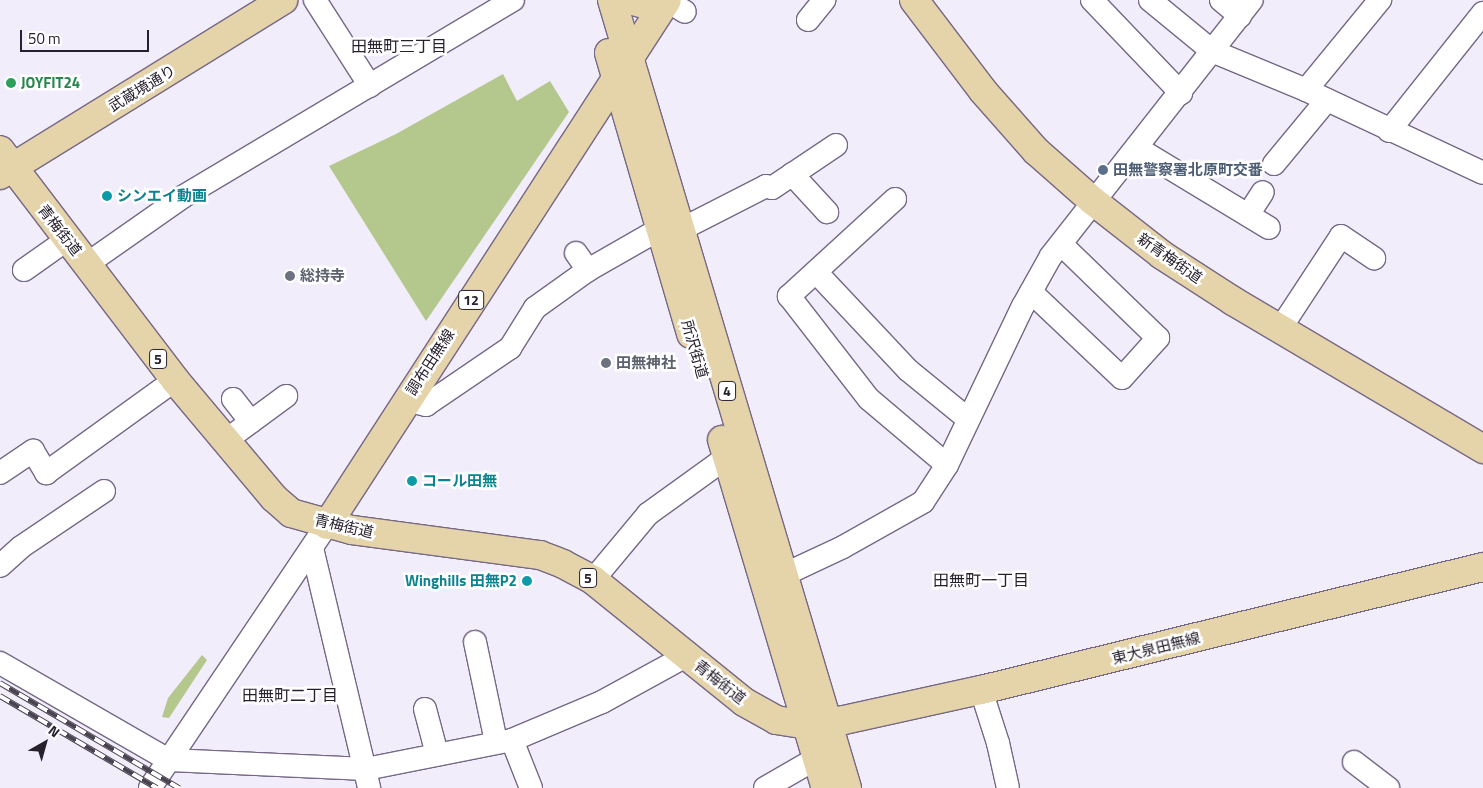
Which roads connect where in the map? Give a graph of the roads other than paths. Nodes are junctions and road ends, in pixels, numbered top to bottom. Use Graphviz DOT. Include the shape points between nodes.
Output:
graph roads {
  1 [pos="282,0"];
  2 [pos="314,0"];
  3 [pos="513,0"];
  4 [pos="594,0"];
  5 [pos="612,0"];
  6 [pos="630,0"];
  7 [pos="824,0"];
  8 [pos="914,0"];
  9 [pos="1150,0"];
  10 [pos="1221,0"];
  11 [pos="1380,0"];
  12 [pos="1480,0"];
  13 [pos="1483,2"];
  14 [pos="1100,3"];
  15 [pos="671,4"];
  16 [pos="1246,8"];
  17 [pos="1483,13"];
  18 [pos="808,20"];
  19 [pos="1212,50"];
  20 [pos="623,67"];
  21 [pos="370,86"];
  22 [pos="1306,90"];
  23 [pos="1181,93"];
  24 [pos="1327,100"];
  25 [pos="1389,131"];
  26 [pos="578,136"];
  27 [pos="636,145"];
  28 [pos="836,145"];
  29 [pos="1137,148"];
  30 [pos="4,164"];
  31 [pos="1274,164"];
  32 [pos="792,174"];
  33 [pos="1483,174"];
  34 [pos="1263,192"];
  35 [pos="895,199"];
  36 [pos="1093,202"];
  37 [pos="827,212"];
  38 [pos="1248,215"];
  39 [pos="1269,228"];
  40 [pos="671,229"];
  41 [pos="68,239"];
  42 [pos="1061,244"];
  43 [pos="1374,258"];
  44 [pos="87,264"];
  45 [pos="24,270"];
  46 [pos="816,272"];
  47 [pos="1031,292"];
  48 [pos="1280,328"];
  49 [pos="175,380"];
  50 [pos="286,396"];
  51 [pos="234,399"];
  52 [pos="405,400"];
  53 [pos="259,419"];
  54 [pos="968,419"];
  55 [pos="225,441"];
  56 [pos="1483,449"];
  57 [pos="727,457"];
  58 [pos="948,465"];
  59 [pos="0,473"];
  60 [pos="104,490"];
  61 [pos="327,524"];
  62 [pos="312,548"];
  63 [pos="0,566"];
  64 [pos="1483,567"];
  65 [pos="783,570"];
  66 [pos="593,580"];
  67 [pos="475,642"];
  68 [pos="686,656"];
  69 [pos="0,663"];
  70 [pos="981,690"];
  71 [pos="425,709"];
  72 [pos="818,724"];
  73 [pos="504,741"];
  74 [pos="437,754"];
  75 [pos="170,760"];
  76 [pos="1354,762"];
  77 [pos="805,765"];
  78 [pos="368,779"];
  79 [pos="150,788"];
  80 [pos="531,788"];
  81 [pos="765,788"];
  82 [pos="826,788"];
  83 [pos="847,788"];
  84 [pos="1008,788"];
  85 [pos="1388,788"];
  1 -- 30 [label="main road, 武蔵境通り"];
  2 -- 21 [label="street"];
  3 -- 21 [label="street"];
  4 -- 20 [label="main road, 所沢街道 / 4"];
  5 -- 20 [label="main road, 所沢街道 / 4"];
  6 -- 15 [label="main road"];
  7 -- 18 [label="street"];
  8 -- 36 [label="main road, 新青梅街道" via="983,91 1036,151"];
  9 -- 19 [label="street"];
  10 -- 16 [label="street"];
  11 -- 22 [label="street"];
  12 -- 13 [label="street"];
  14 -- 23 [label="street"];
  15 -- 20 [label="main road, 調布田無線"];
  16 -- 19 [label="street"];
  17 -- 25 [label="street"];
  19 -- 22 [label="street"];
  19 -- 23 [label="street"];
  20 -- 26 [label="main road, 調布田無線 / 12"];
  20 -- 27 [label="main road, 所沢街道 / 4"];
  20 -- 40 [label="main road, 所沢街道 / 4"];
  21 -- 44 [label="street" via="184,196"];
  22 -- 24 [label="street"];
  23 -- 29 [label="street"];
  24 -- 25 [label="street"];
  24 -- 31 [label="street"];
  25 -- 33 [label="street"];
  26 -- 27 [label="main road" via="595,129 609,129"];
  26 -- 52 [label="main road, 調布田無線 / 12"];
  27 -- 40 [label="main road, 所沢街道 / 4"];
  28 -- 32 [label="street"];
  29 -- 36 [label="street"];
  29 -- 38 [label="street"];
  30 -- 41 [label="main road, 青梅街道 / 5"];
  32 -- 37 [label="street"];
  32 -- 40 [label="street" via="772,188 766,186"];
  34 -- 38 [label="street"];
  35 -- 46 [label="street"];
  36 -- 42 [label="street"];
  36 -- 48 [label="main road, 新青梅街道" via="1162,255"];
  38 -- 39 [label="street"];
  40 -- 52 [label="street" via="582,261 535,308 510,348 426,405"];
  40 -- 57 [label="main road, 所沢街道 / 4"];
  40 -- 65 [label="main road, 所沢街道 / 4" via="713,345"];
  41 -- 44 [label="main road, 青梅街道 / 5"];
  41 -- 45 [label="street"];
  42 -- 47 [label="street"];
  42 -- 47 [label="street" via="1158,338 1122,378"];
  43 -- 48 [label="street" via="1340,236"];
  44 -- 49 [label="main road, 青梅街道 / 5"];
  46 -- 54 [label="street" via="908,370"];
  46 -- 58 [label="street" via="789,296 869,399"];
  47 -- 54 [label="street"];
  48 -- 56 [label="main road, 新青梅街道"];
  49 -- 55 [label="main road, 青梅街道 / 5"];
  49 -- 59 [label="street" via="46,473 33,451"];
  50 -- 53 [label="street"];
  51 -- 53 [label="street"];
  52 -- 61 [label="main road, 調布田無線 / 12"];
  53 -- 55 [label="street"];
  54 -- 58 [label="street"];
  55 -- 61 [label="main road, 青梅街道 / 5" via="291,513"];
  57 -- 66 [label="street" via="648,514"];
  57 -- 72 [label="main road, 所沢街道 / 4"];
  58 -- 65 [label="street" via="922,502 843,547 794,570"];
  60 -- 63 [label="street" via="21,547"];
  61 -- 62 [label="street"];
  61 -- 66 [label="main road, 青梅街道 / 5" via="540,555"];
  62 -- 75 [label="street"];
  62 -- 78 [label="street"];
  64 -- 70 [label="main road, 東大泉田無線"];
  65 -- 72 [label="main road, 所沢街道 / 4"];
  66 -- 68 [label="main road, 青梅街道 / 5"];
  67 -- 73 [label="street"];
  68 -- 72 [label="main road, 青梅街道 / 5" via="744,702 776,720"];
  68 -- 73 [label="street" via="602,702"];
  69 -- 75 [label="street"];
  70 -- 72 [label="main road, 東大泉田無線"];
  70 -- 84 [label="street"];
  71 -- 74 [label="street"];
  72 -- 82 [label="main road, 4"];
  72 -- 83 [label="main road, 4"];
  73 -- 74 [label="street"];
  73 -- 80 [label="street"];
  74 -- 78 [label="street"];
  75 -- 78 [label="street"];
  75 -- 79 [label="street"];
  76 -- 85 [label="street"];
  77 -- 81 [label="street"];
}
